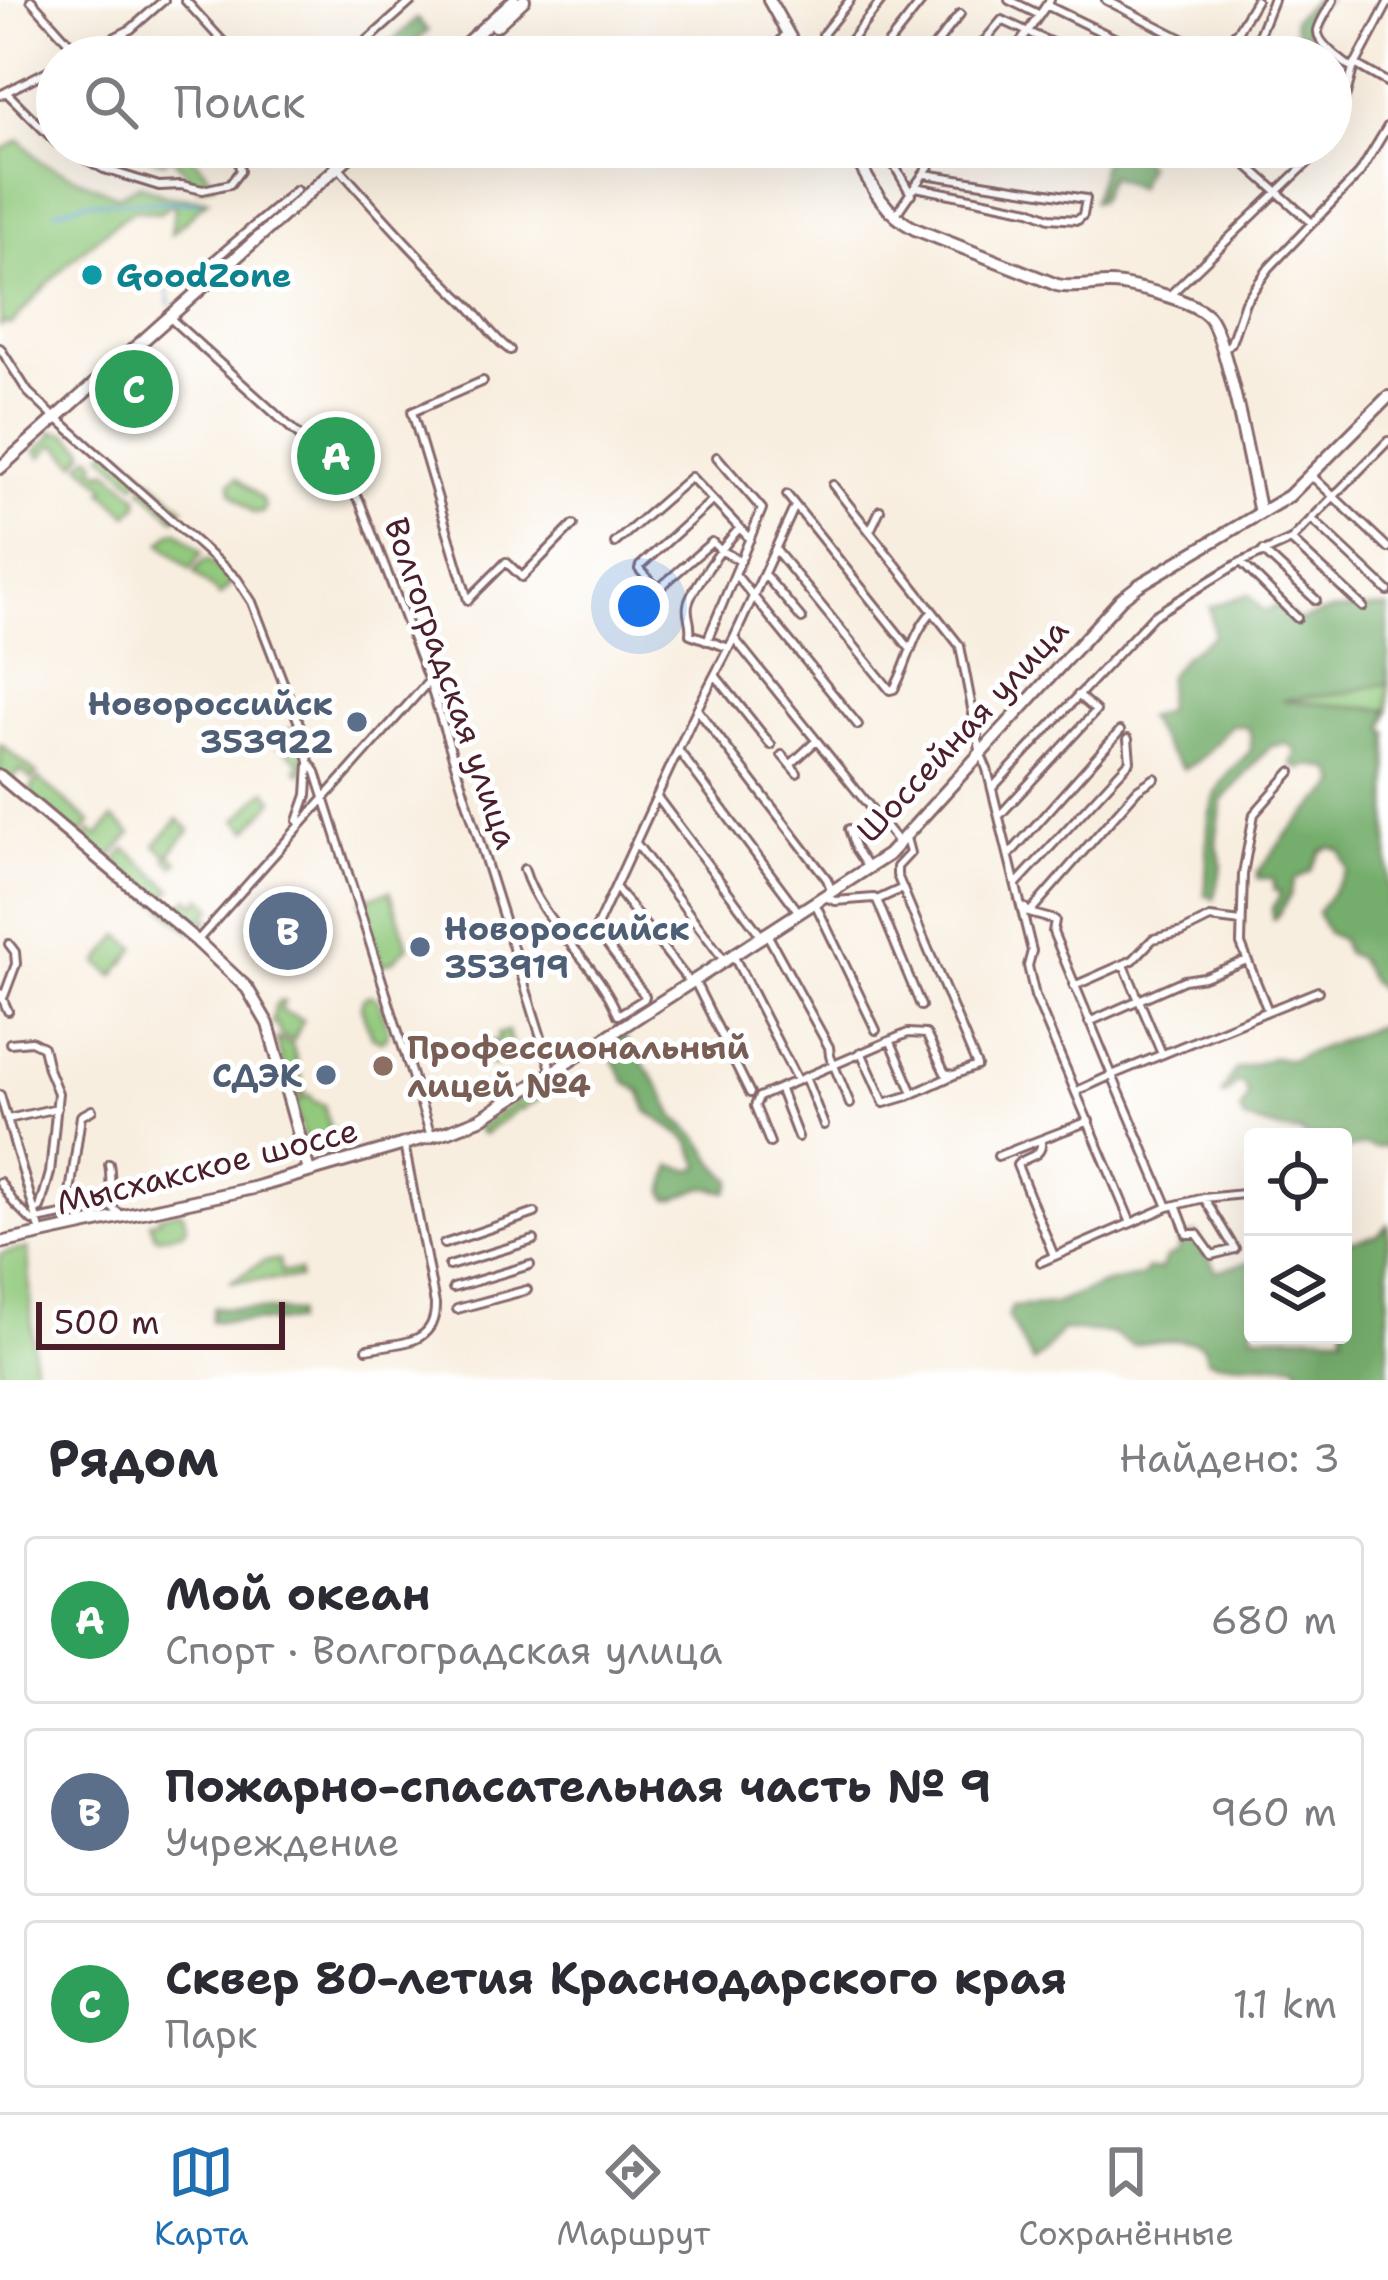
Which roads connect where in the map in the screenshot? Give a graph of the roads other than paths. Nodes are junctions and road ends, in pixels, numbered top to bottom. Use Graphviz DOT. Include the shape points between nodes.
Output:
graph roads {
  1 [pos="31,0"];
  2 [pos="164,0"];
  3 [pos="185,0"];
  4 [pos="413,0"];
  5 [pos="769,0"];
  6 [pos="850,0"];
  7 [pos="882,0"];
  8 [pos="923,0"];
  9 [pos="1009,0"];
  10 [pos="1106,0"];
  11 [pos="1256,0"];
  12 [pos="1273,0"];
  13 [pos="1333,0"];
  14 [pos="515,2"];
  15 [pos="1048,2"];
  16 [pos="1388,3"];
  17 [pos="960,14"];
  18 [pos="1038,16"];
  19 [pos="1018,28"];
  20 [pos="787,32"];
  21 [pos="1028,32"];
  22 [pos="61,36"];
  23 [pos="117,36"];
  24 [pos="218,36"];
  25 [pos="373,36"];
  26 [pos="475,36"];
  27 [pos="482,36"];
  28 [pos="784,36"];
  29 [pos="789,36"];
  30 [pos="824,36"];
  31 [pos="854,36"];
  32 [pos="895,36"];
  33 [pos="943,36"];
  34 [pos="987,36"];
  35 [pos="1025,36"];
  36 [pos="1037,36"];
  37 [pos="1113,36"];
  38 [pos="1175,36"];
  39 [pos="1233,36"];
  40 [pos="1258,36"];
  41 [pos="1319,36"];
  42 [pos="1354,66"];
  43 [pos="1352,73"];
  44 [pos="36,76"];
  45 [pos="1388,82"];
  46 [pos="3,93"];
  47 [pos="36,123"];
  48 [pos="1388,126"];
  49 [pos="102,168"];
  50 [pos="239,168"];
  51 [pos="333,168"];
  52 [pos="339,168"];
  53 [pos="864,168"];
  54 [pos="897,168"];
  55 [pos="929,168"];
  56 [pos="1251,168"];
  57 [pos="1301,168"];
  58 [pos="925,175"];
  59 [pos="296,190"];
  60 [pos="1277,190"];
  61 [pos="914,191"];
  62 [pos="894,217"];
  63 [pos="1312,223"];
  64 [pos="214,260"];
  65 [pos="1167,298"];
  66 [pos="167,315"];
  67 [pos="0,348"];
  68 [pos="510,350"];
  69 [pos="1223,351"];
  70 [pos="483,381"];
  71 [pos="1388,397"];
  72 [pos="54,416"];
  73 [pos="1388,441"];
  74 [pos="717,457"];
  75 [pos="0,464"];
  76 [pos="1309,478"];
  77 [pos="833,485"];
  78 [pos="787,495"];
  79 [pos="1256,495"];
  80 [pos="1334,497"];
  81 [pos="713,500"];
  82 [pos="1276,503"];
  83 [pos="795,506"];
  84 [pos="880,510"];
  85 [pos="1260,513"];
  86 [pos="1312,519"];
  87 [pos="1247,520"];
  88 [pos="573,525"];
  89 [pos="739,529"];
  90 [pos="869,531"];
  91 [pos="750,539"];
  92 [pos="1291,540"];
  93 [pos="615,543"];
  94 [pos="1388,548"];
  95 [pos="776,549"];
  96 [pos="720,550"];
  97 [pos="1263,551"];
  98 [pos="741,561"];
  99 [pos="1240,562"];
  100 [pos="736,574"];
  101 [pos="764,574"];
  102 [pos="1388,591"];
  103 [pos="754,596"];
  104 [pos="1316,600"];
  105 [pos="1363,607"];
  106 [pos="932,612"];
  107 [pos="1297,618"];
  108 [pos="802,619"];
  109 [pos="734,638"];
  110 [pos="707,641"];
  111 [pos="729,648"];
  112 [pos="911,650"];
  113 [pos="715,674"];
  114 [pos="429,681"];
  115 [pos="1078,695"];
  116 [pos="697,709"];
  117 [pos="857,725"];
  118 [pos="1120,731"];
  119 [pos="1129,739"];
  120 [pos="815,742"];
  121 [pos="771,746"];
  122 [pos="679,751"];
  123 [pos="782,755"];
  124 [pos="981,755"];
  125 [pos="309,762"];
  126 [pos="790,765"];
  127 [pos="1291,772"];
  128 [pos="796,773"];
  129 [pos="0,776"];
  130 [pos="1155,778"];
  131 [pos="992,789"];
  132 [pos="324,797"];
  133 [pos="657,797"];
  134 [pos="317,805"];
  135 [pos="303,810"];
  136 [pos="999,816"];
  137 [pos="849,829"];
  138 [pos="294,830"];
  139 [pos="900,840"];
  140 [pos="636,843"];
  141 [pos="1009,855"];
  142 [pos="524,868"];
  143 [pos="868,868"];
  144 [pos="1016,884"];
  145 [pos="616,888"];
  146 [pos="903,888"];
  147 [pos="824,897"];
  148 [pos="878,900"];
  149 [pos="1022,905"];
  150 [pos="800,913"];
  151 [pos="1029,913"];
  152 [pos="1241,922"];
  153 [pos="764,935"];
  154 [pos="197,941"];
  155 [pos="9,944"];
  156 [pos="728,958"];
  157 [pos="1247,960"];
  158 [pos="1124,965"];
  159 [pos="692,981"];
  160 [pos="1074,986"];
  161 [pos="1318,991"];
  162 [pos="2,994"];
  163 [pos="1139,1000"];
  164 [pos="921,1006"];
  165 [pos="8,1011"];
  166 [pos="1268,1011"];
  167 [pos="618,1015"];
  168 [pos="1090,1022"];
  169 [pos="621,1028"];
  170 [pos="876,1030"];
  171 [pos="890,1040"];
  172 [pos="10,1043"];
  173 [pos="861,1052"];
  174 [pos="1162,1054"];
  175 [pos="834,1064"];
  176 [pos="552,1072"];
  177 [pos="954,1075"];
  178 [pos="1112,1075"];
  179 [pos="801,1079"];
  180 [pos="779,1088"];
  181 [pos="1077,1091"];
  182 [pos="750,1093"];
  183 [pos="914,1093"];
  184 [pos="0,1095"];
  185 [pos="850,1104"];
  186 [pos="57,1108"];
  187 [pos="92,1110"];
  188 [pos="6,1119"];
  189 [pos="1089,1120"];
  190 [pos="824,1125"];
  191 [pos="431,1136"];
  192 [pos="798,1137"];
  193 [pos="1041,1141"];
  194 [pos="404,1144"];
  195 [pos="770,1144"];
  196 [pos="304,1153"];
  197 [pos="998,1156"];
  198 [pos="109,1164"];
  199 [pos="323,1167"];
  200 [pos="302,1173"];
  201 [pos="0,1182"];
  202 [pos="1244,1194"];
  203 [pos="1204,1198"];
  204 [pos="1172,1206"];
  205 [pos="34,1210"];
  206 [pos="536,1213"];
  207 [pos="121,1216"];
  208 [pos="1131,1222"];
  209 [pos="39,1227"];
  210 [pos="534,1240"];
  211 [pos="0,1243"];
  212 [pos="445,1244"];
  213 [pos="1054,1256"];
  214 [pos="1041,1262"];
  215 [pos="530,1265"];
  216 [pos="449,1266"];
  217 [pos="454,1288"];
  218 [pos="527,1291"];
  219 [pos="457,1310"];
  220 [pos="367,1349"];
  1 -- 22 [label="street"];
  2 -- 23 [label="street"];
  3 -- 24 [label="street"];
  4 -- 25 [label="street"];
  5 -- 20 [label="street"];
  6 -- 30 [label="street"];
  7 -- 31 [label="street"];
  8 -- 32 [label="street"];
  9 -- 18 [label="street"];
  10 -- 38 [label="street"];
  11 -- 39 [label="street"];
  12 -- 40 [label="street"];
  13 -- 41 [label="street"];
  14 -- 26 [label="street"];
  14 -- 27 [label="street"];
  15 -- 18 [label="street"];
  15 -- 37 [label="street"];
  16 -- 42 [label="street"];
  17 -- 33 [label="street"];
  18 -- 19 [label="street"];
  18 -- 21 [label="street"];
  19 -- 21 [label="street"];
  19 -- 34 [label="street" via="1000,20"];
  20 -- 28 [label="street"];
  20 -- 29 [label="street"];
  21 -- 35 [label="street"];
  21 -- 36 [label="street"];
  42 -- 43 [label="street"];
  42 -- 45 [label="street"];
  44 -- 46 [label="street"];
  46 -- 47 [label="street"];
  48 -- 63 [label="street" via="1359,174"];
  49 -- 50 [label="street" via="203,190 230,184"];
  51 -- 66 [label="street"];
  52 -- 68 [label="street"];
  53 -- 62 [label="street"];
  54 -- 61 [label="street"];
  55 -- 58 [label="street"];
  56 -- 60 [label="street"];
  57 -- 60 [label="street"];
  58 -- 61 [label="street"];
  58 -- 61 [label="street" via="1086,200 1083,215 1049,218"];
  59 -- 64 [label="street"];
  60 -- 63 [label="street"];
  60 -- 65 [label="street"];
  61 -- 62 [label="street"];
  62 -- 65 [label="street" via="1058,284 1116,284"];
  63 -- 69 [label="street" via="1254,288"];
  65 -- 69 [label="street" via="1205,313"];
  66 -- 72 [label="street"];
  66 -- 114 [label="street, Волгоградская улица" via="353,490"];
  67 -- 72 [label="street"];
  69 -- 79 [label="street"];
  70 -- 88 [label="street" via="412,412 468,600 506,562 522,577"];
  71 -- 76 [label="street, Шоссейная улица"];
  72 -- 75 [label="street"];
  72 -- 125 [label="street" via="245,590"];
  73 -- 80 [label="street"];
  74 -- 91 [label="street" via="762,509"];
  76 -- 80 [label="street"];
  76 -- 82 [label="street, Шоссейная улица"];
  77 -- 90 [label="street"];
  78 -- 83 [label="street"];
  79 -- 82 [label="street"];
  79 -- 85 [label="street"];
  79 -- 87 [label="street"];
  80 -- 86 [label="street"];
  80 -- 94 [label="street"];
  81 -- 89 [label="street"];
  81 -- 93 [label="street" via="691,477"];
  81 -- 96 [label="street" via="639,569 658,589 712,542"];
  82 -- 85 [label="street, Шоссейная улица"];
  83 -- 95 [label="street"];
  83 -- 112 [label="street"];
  84 -- 90 [label="street"];
  85 -- 87 [label="street, Шоссейная улица"];
  86 -- 92 [label="street"];
  86 -- 102 [label="street"];
  87 -- 124 [label="street, Шоссейная улица" via="1121,598"];
  89 -- 91 [label="street"];
  89 -- 96 [label="street"];
  90 -- 106 [label="street"];
  91 -- 98 [label="street"];
  92 -- 97 [label="street"];
  92 -- 105 [label="street"];
  95 -- 101 [label="street"];
  95 -- 112 [label="street" via="892,690"];
  96 -- 98 [label="street"];
  96 -- 110 [label="street" via="687,609 690,634"];
  97 -- 99 [label="street"];
  97 -- 104 [label="street"];
  98 -- 100 [label="street"];
  99 -- 107 [label="street"];
  99 -- 115 [label="street" via="1153,616"];
  100 -- 103 [label="street"];
  100 -- 110 [label="street"];
  101 -- 103 [label="street"];
  101 -- 108 [label="street"];
  103 -- 109 [label="street"];
  103 -- 117 [label="street"];
  106 -- 112 [label="street"];
  106 -- 124 [label="street" via="960,646"];
  109 -- 111 [label="street"];
  109 -- 120 [label="street"];
  110 -- 111 [label="street"];
  111 -- 113 [label="street"];
  113 -- 116 [label="street"];
  113 -- 121 [label="street"];
  114 -- 132 [label="street"];
  114 -- 176 [label="street, Волгоградская улица"];
  115 -- 131 [label="street"];
  115 -- 136 [label="street" via="1096,711"];
  116 -- 122 [label="street"];
  116 -- 147 [label="street" via="827,879"];
  118 -- 141 [label="street"];
  119 -- 144 [label="street" via="1130,761"];
  120 -- 126 [label="street"];
  120 -- 139 [label="street"];
  122 -- 133 [label="street"];
  122 -- 150 [label="street"];
  123 -- 126 [label="street"];
  124 -- 131 [label="street"];
  124 -- 139 [label="street, Шоссейная улица"];
  125 -- 132 [label="street"];
  125 -- 135 [label="street"];
  126 -- 128 [label="street"];
  127 -- 152 [label="street" via="1252,819"];
  129 -- 154 [label="street"];
  130 -- 151 [label="street"];
  131 -- 136 [label="street"];
  132 -- 134 [label="street"];
  132 -- 191 [label="street"];
  133 -- 140 [label="street"];
  133 -- 153 [label="street"];
  134 -- 135 [label="street"];
  134 -- 138 [label="street"];
  135 -- 138 [label="street"];
  136 -- 141 [label="street"];
  137 -- 143 [label="street"];
  138 -- 154 [label="street"];
  139 -- 143 [label="street, Шоссейная улица"];
  139 -- 146 [label="street" via="910,853 896,871"];
  140 -- 145 [label="street"];
  140 -- 156 [label="street"];
  141 -- 144 [label="street"];
  142 -- 167 [label="street"];
  143 -- 147 [label="street, Шоссейная улица"];
  144 -- 149 [label="street"];
  145 -- 159 [label="street"];
  145 -- 167 [label="street" via="597,929 645,998"];
  146 -- 148 [label="street"];
  146 -- 177 [label="street" via="977,1066"];
  147 -- 148 [label="street"];
  147 -- 150 [label="street, Шоссейная улица"];
  147 -- 170 [label="street"];
  148 -- 164 [label="street"];
  149 -- 151 [label="street"];
  149 -- 181 [label="street" via="1034,996"];
  150 -- 153 [label="street, Шоссейная улица"];
  151 -- 160 [label="street" via="1055,920"];
  152 -- 157 [label="street"];
  152 -- 158 [label="street" via="1210,918 1153,939"];
  153 -- 156 [label="street, Шоссейная улица"];
  153 -- 175 [label="street"];
  154 -- 196 [label="street" via="262,1012"];
  155 -- 162 [label="street" via="16,964"];
  156 -- 159 [label="street, Шоссейная улица"];
  156 -- 179 [label="street"];
  157 -- 163 [label="street"];
  157 -- 166 [label="street"];
  158 -- 160 [label="street"];
  158 -- 163 [label="street"];
  159 -- 169 [label="street, Шоссейная улица"];
  159 -- 182 [label="street"];
  160 -- 168 [label="street"];
  161 -- 166 [label="street"];
  162 -- 165 [label="street"];
  163 -- 168 [label="street"];
  163 -- 174 [label="street"];
  166 -- 174 [label="street"];
  167 -- 169 [label="street"];
  168 -- 178 [label="street"];
  169 -- 176 [label="street, Шоссейная улица"];
  171 -- 173 [label="street"];
  171 -- 177 [label="street" via="926,1034 940,1067"];
  171 -- 183 [label="street"];
  172 -- 186 [label="street" via="43,1047"];
  173 -- 175 [label="street"];
  173 -- 183 [label="street" via="884,1103"];
  174 -- 178 [label="street"];
  175 -- 179 [label="street"];
  175 -- 185 [label="street"];
  176 -- 191 [label="street, Мысхакское шоссе" via="481,1119"];
  177 -- 183 [label="street"];
  178 -- 181 [label="street"];
  178 -- 204 [label="street"];
  179 -- 180 [label="street"];
  179 -- 190 [label="street"];
  180 -- 192 [label="street"];
  180 -- 195 [label="street" via="755,1103"];
  181 -- 189 [label="street"];
  184 -- 188 [label="street"];
  186 -- 188 [label="street"];
  186 -- 205 [label="street" via="50,1173"];
  187 -- 209 [label="street" via="81,1116 67,1214"];
  188 -- 205 [label="street"];
  189 -- 193 [label="street"];
  189 -- 208 [label="street"];
  191 -- 194 [label="street, Мысхакское шоссе"];
  193 -- 197 [label="street"];
  193 -- 213 [label="street" via="1039,1153 1017,1165"];
  194 -- 199 [label="street, Мысхакское шоссе"];
  194 -- 220 [label="street" via="434,1325 424,1336"];
  196 -- 199 [label="street"];
  196 -- 200 [label="street"];
  198 -- 207 [label="street" via="111,1207"];
  199 -- 200 [label="street, Мысхакское шоссе"];
  200 -- 207 [label="street, Мысхакское шоссе"];
  201 -- 209 [label="street"];
  202 -- 203 [label="street"];
  203 -- 204 [label="street"];
  203 -- 204 [label="street" via="1235,1250 1211,1255"];
  204 -- 208 [label="street"];
  205 -- 209 [label="street"];
  206 -- 212 [label="street"];
  207 -- 209 [label="street, Мысхакское шоссе"];
  208 -- 213 [label="street"];
  209 -- 211 [label="street, Мысхакское шоссе"];
  210 -- 216 [label="street"];
  213 -- 214 [label="street"];
  215 -- 217 [label="street"];
  218 -- 219 [label="street"];
}
